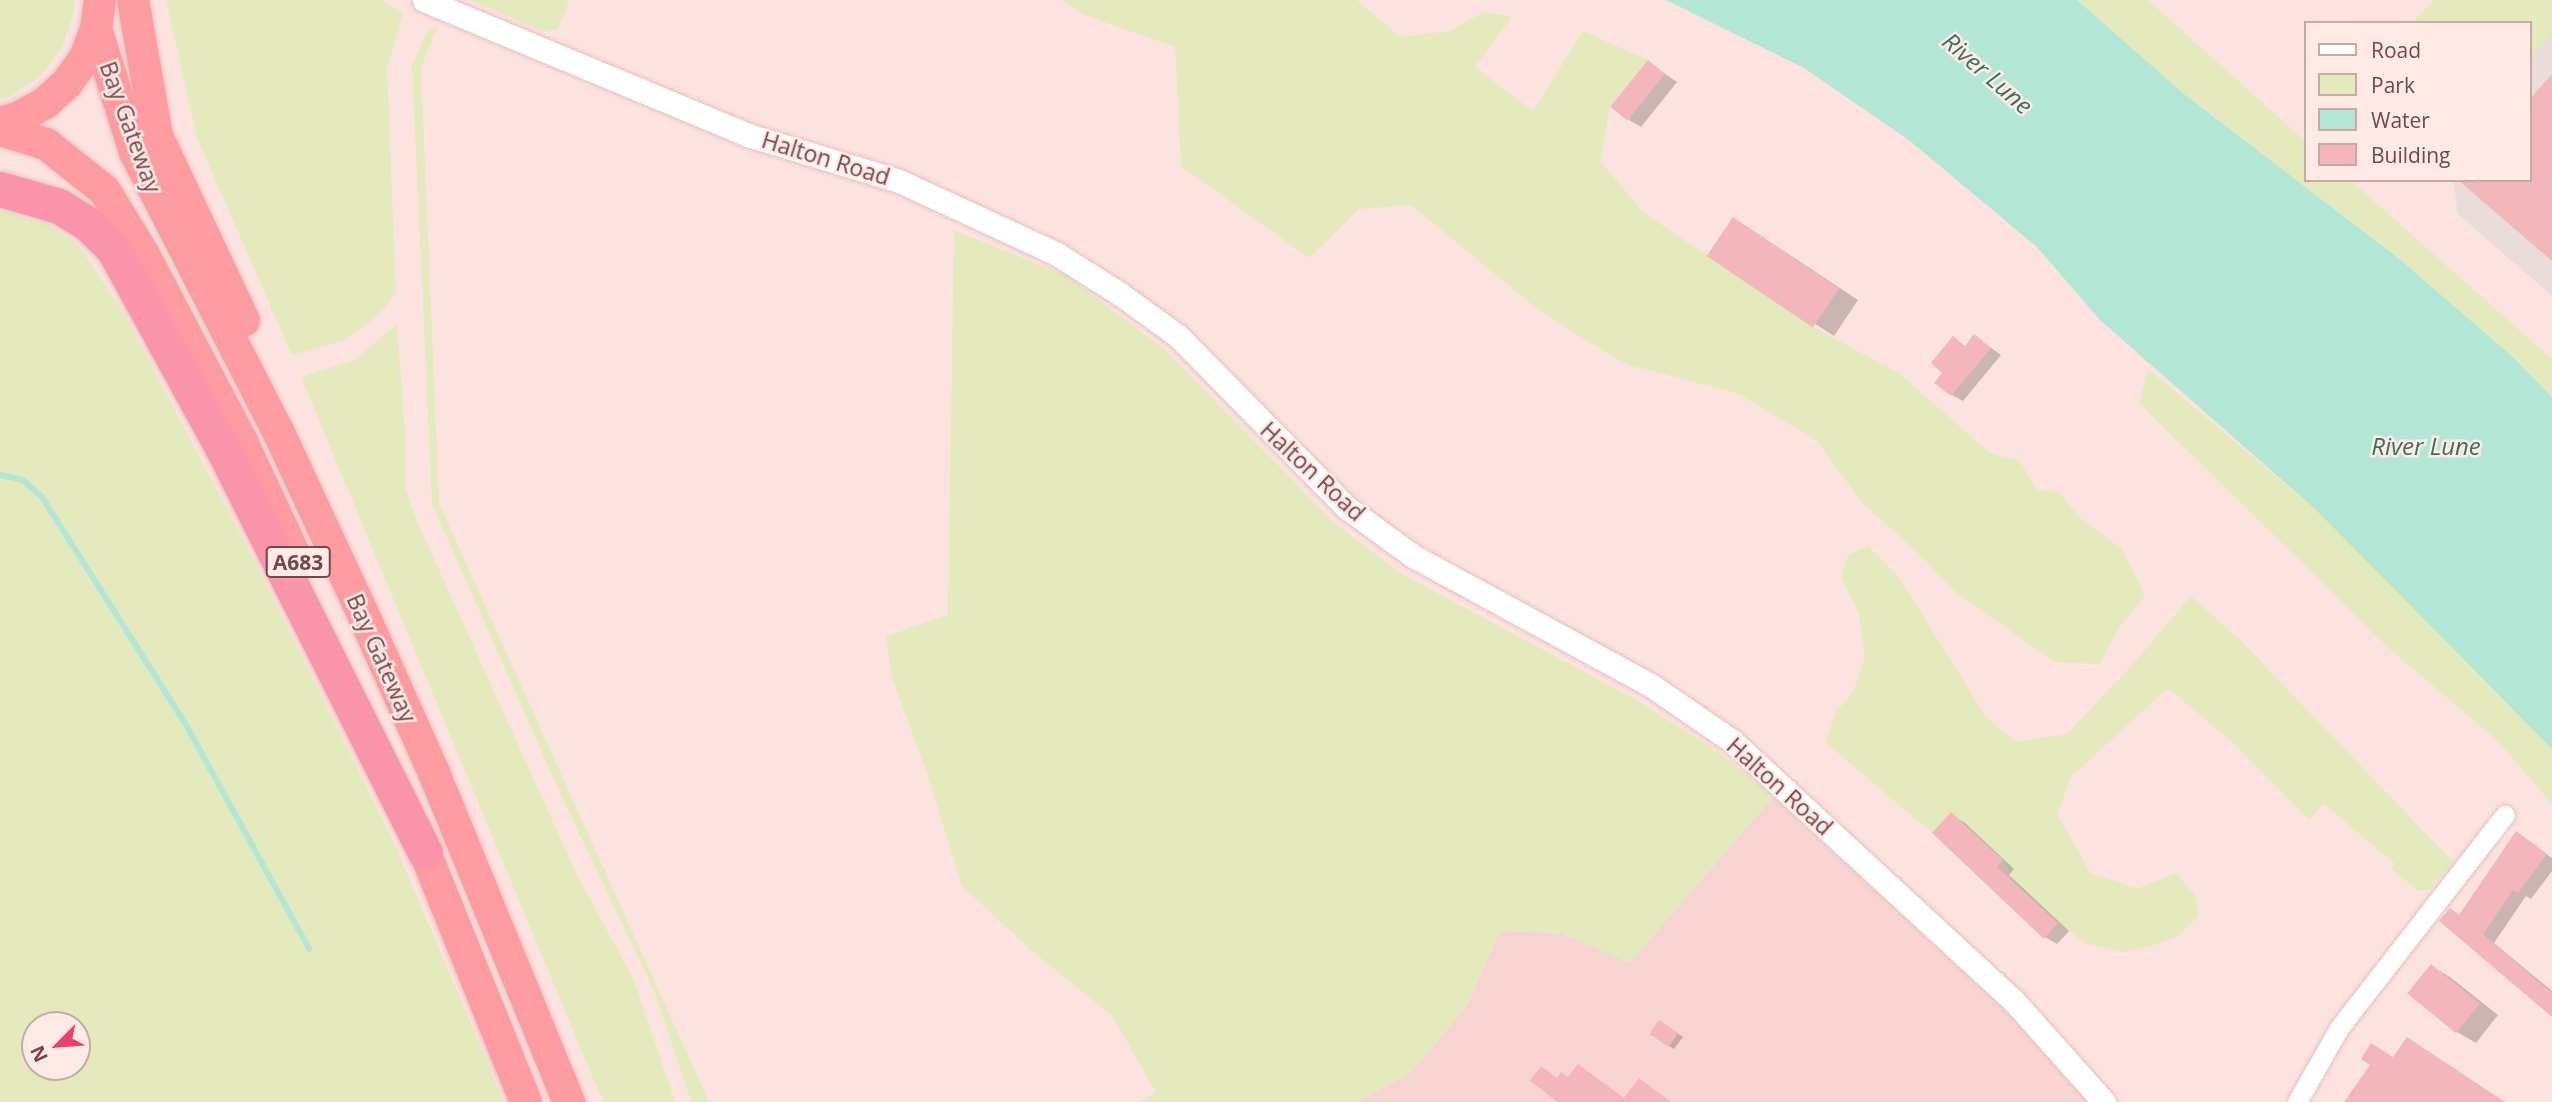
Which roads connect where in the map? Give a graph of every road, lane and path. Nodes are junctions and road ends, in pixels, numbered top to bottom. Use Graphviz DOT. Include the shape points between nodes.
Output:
graph roads {
  1 [pos="134,0"];
  2 [pos="424,0"];
  3 [pos="98,15"];
  4 [pos="0,124"];
  5 [pos="0,130"];
  6 [pos="0,189"];
  7 [pos="368,623"];
  8 [pos="2505,815"];
  9 [pos="425,852"];
  10 [pos="526,1102"];
  11 [pos="569,1102"];
  12 [pos="2104,1102"];
  13 [pos="2297,1102"];
  1 -- 7 [label="highway" via="157,136 292,423"];
  2 -- 12 [label="street, Halton Road" via="748,135 899,181 1057,254 1120,294 1178,336 1346,507 1413,556 1652,686 1732,741 2013,1000"];
  3 -- 4 [label="highway" via="85,58 68,83 45,103"];
  3 -- 7 [label="highway, Bay Gateway / A683" via="135,152 278,431"];
  5 -- 9 [label="highway, Bay Gateway / A683" via="46,144 105,191 144,255 242,442 359,693"];
  6 -- 9 [label="highway" via="58,206 88,224 113,248 223,449"];
  7 -- 11 [label="highway, Bay Gateway / A683"];
  8 -- 13 [label="street" via="2339,1028"];
  9 -- 10 [label="highway, Bay Gateway / A683"];
}
